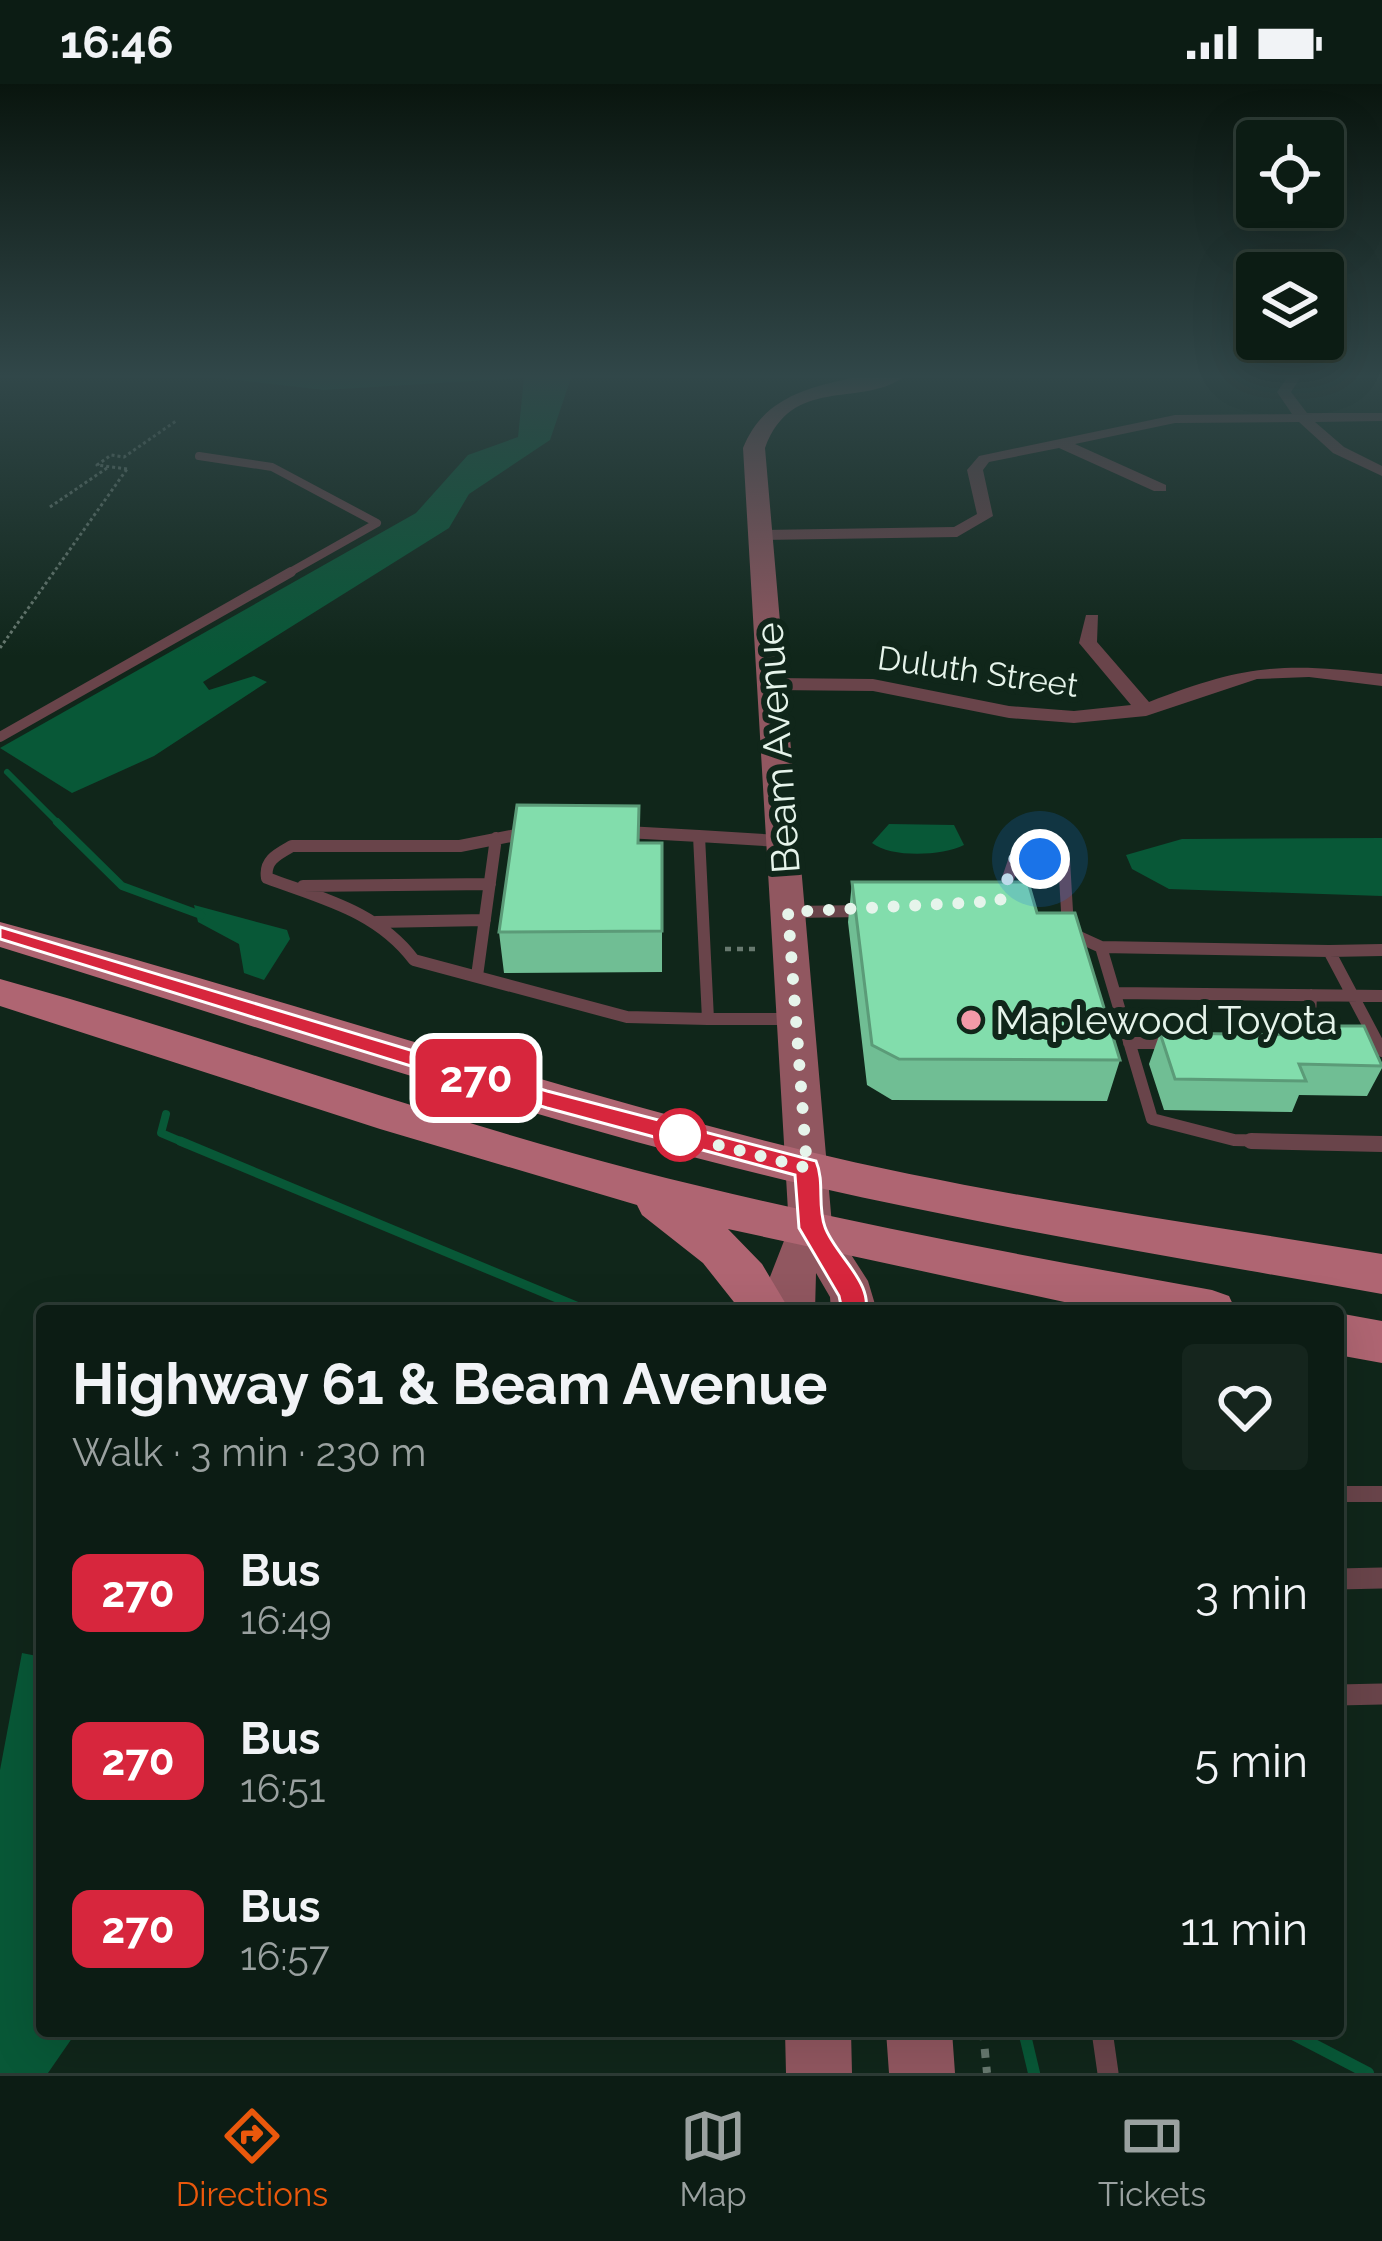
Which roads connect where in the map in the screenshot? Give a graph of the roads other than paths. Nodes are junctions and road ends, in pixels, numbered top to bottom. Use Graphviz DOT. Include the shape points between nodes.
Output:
graph roads {
  1 [pos="281,471"];
  2 [pos="756,471"];
  3 [pos="976,471"];
  4 [pos="1122,471"];
  5 [pos="1160,488"];
  6 [pos="760,535"];
  7 [pos="1092,619"];
  8 [pos="1382,680"];
  9 [pos="773,684"];
  10 [pos="1146,710"];
  11 [pos="0,737"];
  12 [pos="546,832"];
  13 [pos="607,832"];
  14 [pos="699,836"];
  15 [pos="496,838"];
  16 [pos="784,843"];
  17 [pos="490,884"];
  18 [pos="293,886"];
  19 [pos="1000,901"];
  20 [pos="976,902"];
  21 [pos="888,907"];
  22 [pos="1015,908"];
  23 [pos="788,912"];
  24 [pos="485,920"];
  25 [pos="374,922"];
  26 [pos="0,934"];
  27 [pos="1101,947"];
  28 [pos="1382,950"];
  29 [pos="1328,951"];
  30 [pos="477,976"];
  31 [pos="0,992"];
  32 [pos="1115,993"];
  33 [pos="1311,995"];
  34 [pos="1352,996"];
  35 [pos="1382,996"];
  36 [pos="708,1019"];
  37 [pos="795,1019"];
  38 [pos="1129,1043"];
  39 [pos="1192,1043"];
  40 [pos="1276,1044"];
  41 [pos="1382,1051"];
  42 [pos="1382,1144"];
  43 [pos="807,1168"];
  44 [pos="637,1187"];
  45 [pos="812,1228"];
  46 [pos="1382,1274"];
  47 [pos="762,1305"];
  48 [pos="792,1305"];
  49 [pos="853,1305"];
  50 [pos="1180,1305"];
  51 [pos="1344,1335"];
  52 [pos="1382,1342"];
  53 [pos="1344,1494"];
  54 [pos="1382,1495"];
  55 [pos="1382,1578"];
  56 [pos="1344,1579"];
  57 [pos="1382,1694"];
  58 [pos="1344,1695"];
  59 [pos="818,2037"];
  60 [pos="919,2037"];
  61 [pos="1103,2037"];
  62 [pos="819,2073"];
  63 [pos="922,2073"];
  64 [pos="1108,2073"];
  1 -- 11 [label="lane" via="377,523"];
  2 -- 6 [label="street, Beam Avenue"];
  3 -- 6 [label="street" via="985,516 957,532"];
  4 -- 5 [label="street"];
  6 -- 9 [label="street, Beam Avenue"];
  7 -- 10 [label="street" via="1088,643"];
  8 -- 10 [label="street, Duluth Street" via="1257,673"];
  9 -- 10 [label="street, Duluth Street" via="873,685 1038,716"];
  9 -- 16 [label="street, Beam Avenue"];
  12 -- 15 [label="lane"];
  13 -- 14 [label="lane"];
  14 -- 16 [label="lane"];
  14 -- 36 [label="lane"];
  15 -- 17 [label="lane"];
  15 -- 18 [label="lane" via="460,846 292,846 269,859 265,871"];
  16 -- 23 [label="street, Beam Avenue"];
  17 -- 18 [label="lane"];
  17 -- 24 [label="lane"];
  18 -- 25 [label="lane"];
  19 -- 20 [label="lane"];
  19 -- 22 [label="lane"];
  19 -- 27 [label="lane" via="1015,857 1064,860 1062,929"];
  21 -- 23 [label="lane"];
  23 -- 37 [label="street, Beam Avenue"];
  24 -- 25 [label="lane"];
  24 -- 30 [label="lane"];
  25 -- 30 [label="lane" via="414,960"];
  26 -- 43 [label="main road" via="547,1100"];
  27 -- 29 [label="lane"];
  27 -- 32 [label="lane"];
  28 -- 29 [label="lane"];
  29 -- 34 [label="lane"];
  30 -- 36 [label="lane" via="626,1017"];
  31 -- 44 [label="main road"];
  32 -- 33 [label="lane"];
  32 -- 38 [label="lane"];
  33 -- 34 [label="lane"];
  33 -- 40 [label="lane" via="1309,1040"];
  34 -- 35 [label="lane"];
  34 -- 41 [label="lane"];
  36 -- 37 [label="lane"];
  37 -- 43 [label="street, Beam Avenue"];
  38 -- 39 [label="lane"];
  38 -- 42 [label="lane" via="1153,1119 1175,1130"];
  43 -- 45 [label="street, Beam Avenue"];
  43 -- 46 [label="main road"];
  44 -- 45 [label="main road"];
  44 -- 47 [label="main road" via="708,1237"];
  45 -- 48 [label="street, Beam Avenue" via="790,1282"];
  45 -- 49 [label="street, Beam Avenue"];
  45 -- 50 [label="main road"];
  51 -- 52 [label="main road"];
  53 -- 54 [label="lane"];
  55 -- 56 [label="lane"];
  57 -- 58 [label="lane"];
  59 -- 62 [label="street"];
  60 -- 63 [label="street"];
  61 -- 64 [label="lane"];
}
